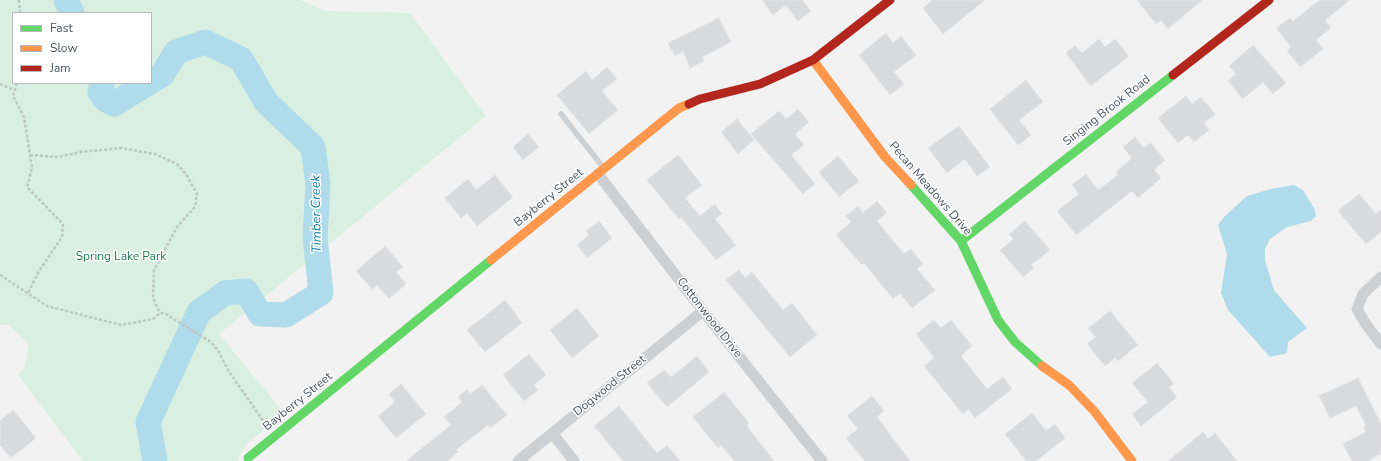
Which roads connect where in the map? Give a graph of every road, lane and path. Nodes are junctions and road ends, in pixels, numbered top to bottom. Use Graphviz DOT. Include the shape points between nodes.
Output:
graph roads {
  1 [pos="890,0"];
  2 [pos="1269,0"];
  3 [pos="812,60"];
  4 [pos="0,84"];
  5 [pos="17,84"];
  6 [pos="15,90"];
  7 [pos="561,114"];
  8 [pos="30,155"];
  9 [pos="601,171"];
  10 [pos="961,241"];
  11 [pos="0,275"];
  12 [pos="1381,277"];
  13 [pos="28,293"];
  14 [pos="702,311"];
  15 [pos="160,313"];
  16 [pos="1381,344"];
  17 [pos="552,433"];
  18 [pos="276,436"];
  19 [pos="248,458"];
  20 [pos="518,461"];
  21 [pos="574,461"];
  22 [pos="822,461"];
  23 [pos="1132,461"];
  1 -- 3 [label="street, Bayberry Street"];
  2 -- 10 [label="street, Singing Brook Road"];
  3 -- 9 [label="street, Bayberry Street" via="760,84 679,108"];
  3 -- 10 [label="street, Pecan Meadows Drive" via="885,157"];
  4 -- 6 [label="path"];
  5 -- 6 [label="path"];
  6 -- 8 [label="path" via="13,96 24,116"];
  7 -- 9 [label="lane"];
  8 -- 13 [label="path" via="32,168 27,187 63,224 62,236"];
  8 -- 15 [label="path" via="58,158 81,152 121,148 155,154 177,164 186,174 197,194 195,207 177,227 154,270 153,298"];
  9 -- 14 [label="street, Cottonwood Drive"];
  9 -- 18 [label="street, Bayberry Street"];
  10 -- 23 [label="street, Pecan Meadows Drive" via="998,320 1015,342 1042,366 1070,385 1094,411"];
  11 -- 13 [label="path"];
  12 -- 16 [label="street" via="1363,294 1357,309"];
  13 -- 15 [label="path" via="47,306 121,325 153,319"];
  14 -- 17 [label="street, Dogwood Street"];
  14 -- 22 [label="street, Cottonwood Drive"];
  15 -- 18 [label="path" via="211,342"];
  17 -- 20 [label="street, Dogwood Street"];
  17 -- 21 [label="street"];
  18 -- 19 [label="street, Bayberry Street"];
}
